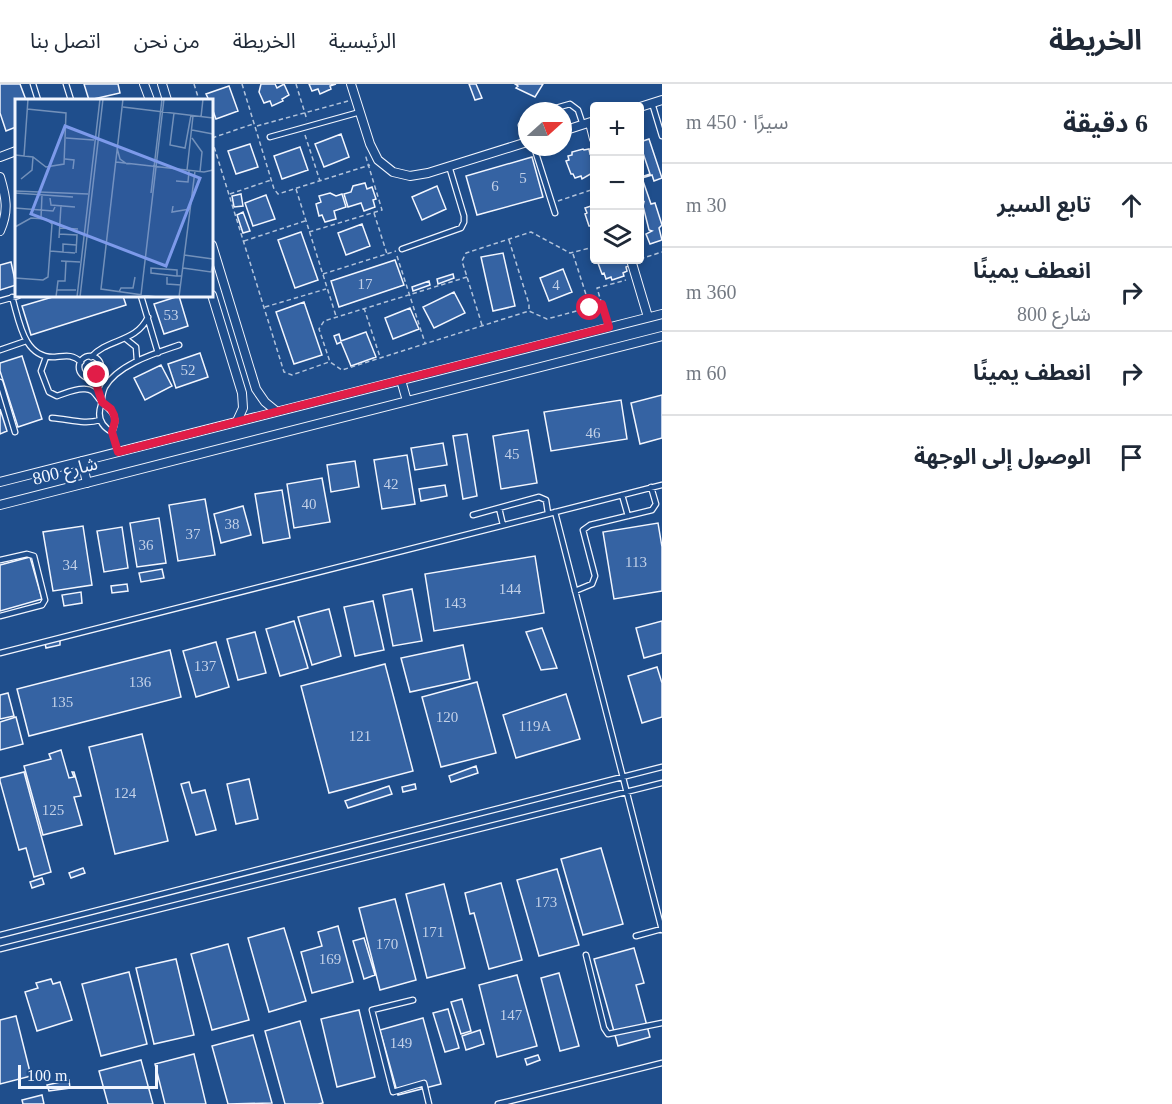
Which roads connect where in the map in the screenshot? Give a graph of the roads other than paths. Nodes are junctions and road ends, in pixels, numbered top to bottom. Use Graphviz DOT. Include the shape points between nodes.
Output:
graph roads {
  1 [pos="33,84"];
  2 [pos="66,84"];
  3 [pos="144,84"];
  4 [pos="162,84"];
  5 [pos="351,84"];
  6 [pos="38,99"];
  7 [pos="71,99"];
  8 [pos="150,99"];
  9 [pos="167,99"];
  10 [pos="662,100"];
  11 [pos="652,104"];
  12 [pos="572,106"];
  13 [pos="644,106"];
  14 [pos="360,112"];
  15 [pos="589,123"];
  16 [pos="572,128"];
  17 [pos="662,136"];
  18 [pos="270,137"];
  19 [pos="518,144"];
  20 [pos="15,151"];
  21 [pos="0,156"];
  22 [pos="537,156"];
  23 [pos="449,166"];
  24 [pos="0,177"];
  25 [pos="555,213"];
  26 [pos="0,231"];
  27 [pos="213,248"];
  28 [pos="402,249"];
  29 [pos="632,264"];
  30 [pos="15,296"];
  31 [pos="15,297"];
  32 [pos="141,297"];
  33 [pos="213,297"];
  34 [pos="0,301"];
  35 [pos="662,314"];
  36 [pos="148,317"];
  37 [pos="648,317"];
  38 [pos="662,336"];
  39 [pos="126,339"];
  40 [pos="26,341"];
  41 [pos="179,345"];
  42 [pos="0,350"];
  43 [pos="158,353"];
  44 [pos="46,357"];
  45 [pos="91,357"];
  46 [pos="137,361"];
  47 [pos="81,362"];
  48 [pos="94,377"];
  49 [pos="401,380"];
  50 [pos="0,382"];
  51 [pos="407,401"];
  52 [pos="102,402"];
  53 [pos="276,411"];
  54 [pos="52,418"];
  55 [pos="100,420"];
  56 [pos="237,421"];
  57 [pos="15,432"];
  58 [pos="82,461"];
  59 [pos="0,482"];
  60 [pos="87,483"];
  61 [pos="662,485"];
  62 [pos="651,487"];
  63 [pos="622,495"];
  64 [pos="0,505"];
  65 [pos="499,508"];
  66 [pos="555,512"];
  67 [pos="548,513"];
  68 [pos="473,515"];
  69 [pos="628,516"];
  70 [pos="504,525"];
  71 [pos="0,560"];
  72 [pos="575,591"];
  73 [pos="0,616"];
  74 [pos="0,653"];
  75 [pos="662,767"];
  76 [pos="623,777"];
  77 [pos="662,783"];
  78 [pos="627,792"];
  79 [pos="662,930"];
  80 [pos="0,935"];
  81 [pos="636,936"];
  82 [pos="0,949"];
  83 [pos="586,955"];
  84 [pos="413,1000"];
  85 [pos="662,1023"];
  86 [pos="662,1063"];
  87 [pos="429,1104"];
  88 [pos="498,1104"];
  1 -- 6 [label="lane"];
  2 -- 7 [label="lane"];
  3 -- 8 [label="street"];
  4 -- 9 [label="street"];
  5 -- 14 [label="street"];
  10 -- 11 [label="street"];
  11 -- 13 [label="street"];
  11 -- 17 [label="lane"];
  12 -- 15 [label="lane"];
  14 -- 18 [label="lane"];
  14 -- 23 [label="street" via="378,160 393,172 410,176"];
  15 -- 16 [label="street"];
  19 -- 23 [label="street"];
  20 -- 21 [label="street"];
  22 -- 25 [label="lane"];
  23 -- 28 [label="lane" via="464,216 461,228"];
  24 -- 26 [label="street" via="7,208"];
  27 -- 53 [label="street" via="256,389"];
  29 -- 37 [label="street"];
  30 -- 34 [label="lane"];
  31 -- 40 [label="lane"];
  32 -- 36 [label="lane"];
  33 -- 56 [label="street" via="242,393 243,408"];
  35 -- 37 [label="street, شارع 800"];
  36 -- 39 [label="lane" via="140,330"];
  36 -- 43 [label="lane"];
  37 -- 49 [label="street, شارع 800"];
  38 -- 51 [label="street, شارع 800"];
  39 -- 45 [label="lane" via="106,345"];
  39 -- 46 [label="lane" via="136,347"];
  40 -- 42 [label="lane"];
  40 -- 44 [label="lane"];
  41 -- 43 [label="lane"];
  43 -- 46 [label="lane"];
  44 -- 47 [label="lane" via="69,356"];
  44 -- 52 [label="lane" via="41,371 49,392 57,396 89,389"];
  45 -- 47 [label="lane"];
  45 -- 48 [label="lane" via="101,366"];
  46 -- 52 [label="lane" via="107,384"];
  47 -- 48 [label="lane" via="83,375"];
  48 -- 52 [label="lane"];
  49 -- 51 [label="street"];
  49 -- 53 [label="street, شارع 800"];
  50 -- 57 [label="lane"];
  51 -- 60 [label="street, شارع 800"];
  52 -- 55 [label="lane"];
  52 -- 55 [label="lane" via="114,415 112,432"];
  53 -- 56 [label="street, شارع 800"];
  54 -- 55 [label="lane" via="85,423"];
  56 -- 58 [label="street, شارع 800"];
  58 -- 59 [label="street, شارع 800"];
  58 -- 60 [label="street"];
  60 -- 64 [label="street, شارع 800"];
  61 -- 62 [label="lane"];
  62 -- 63 [label="lane"];
  62 -- 69 [label="lane" via="655,507"];
  63 -- 66 [label="lane"];
  63 -- 69 [label="lane"];
  65 -- 67 [label="lane" via="543,497"];
  65 -- 68 [label="lane"];
  65 -- 70 [label="lane"];
  66 -- 67 [label="lane"];
  66 -- 72 [label="lane"];
  67 -- 70 [label="lane"];
  69 -- 72 [label="lane" via="583,530 595,576 592,584"];
  70 -- 74 [label="lane"];
  71 -- 73 [label="lane" via="34,556 45,600 42,605"];
  72 -- 76 [label="lane"];
  75 -- 76 [label="lane"];
  76 -- 78 [label="lane"];
  76 -- 80 [label="lane"];
  77 -- 78 [label="lane"];
  78 -- 79 [label="lane"];
  78 -- 82 [label="lane"];
  79 -- 81 [label="lane"];
  83 -- 85 [label="lane" via="608,1034"];
  84 -- 87 [label="lane" via="372,1010 393,1092 424,1083"];
  86 -- 88 [label="lane"];
}
